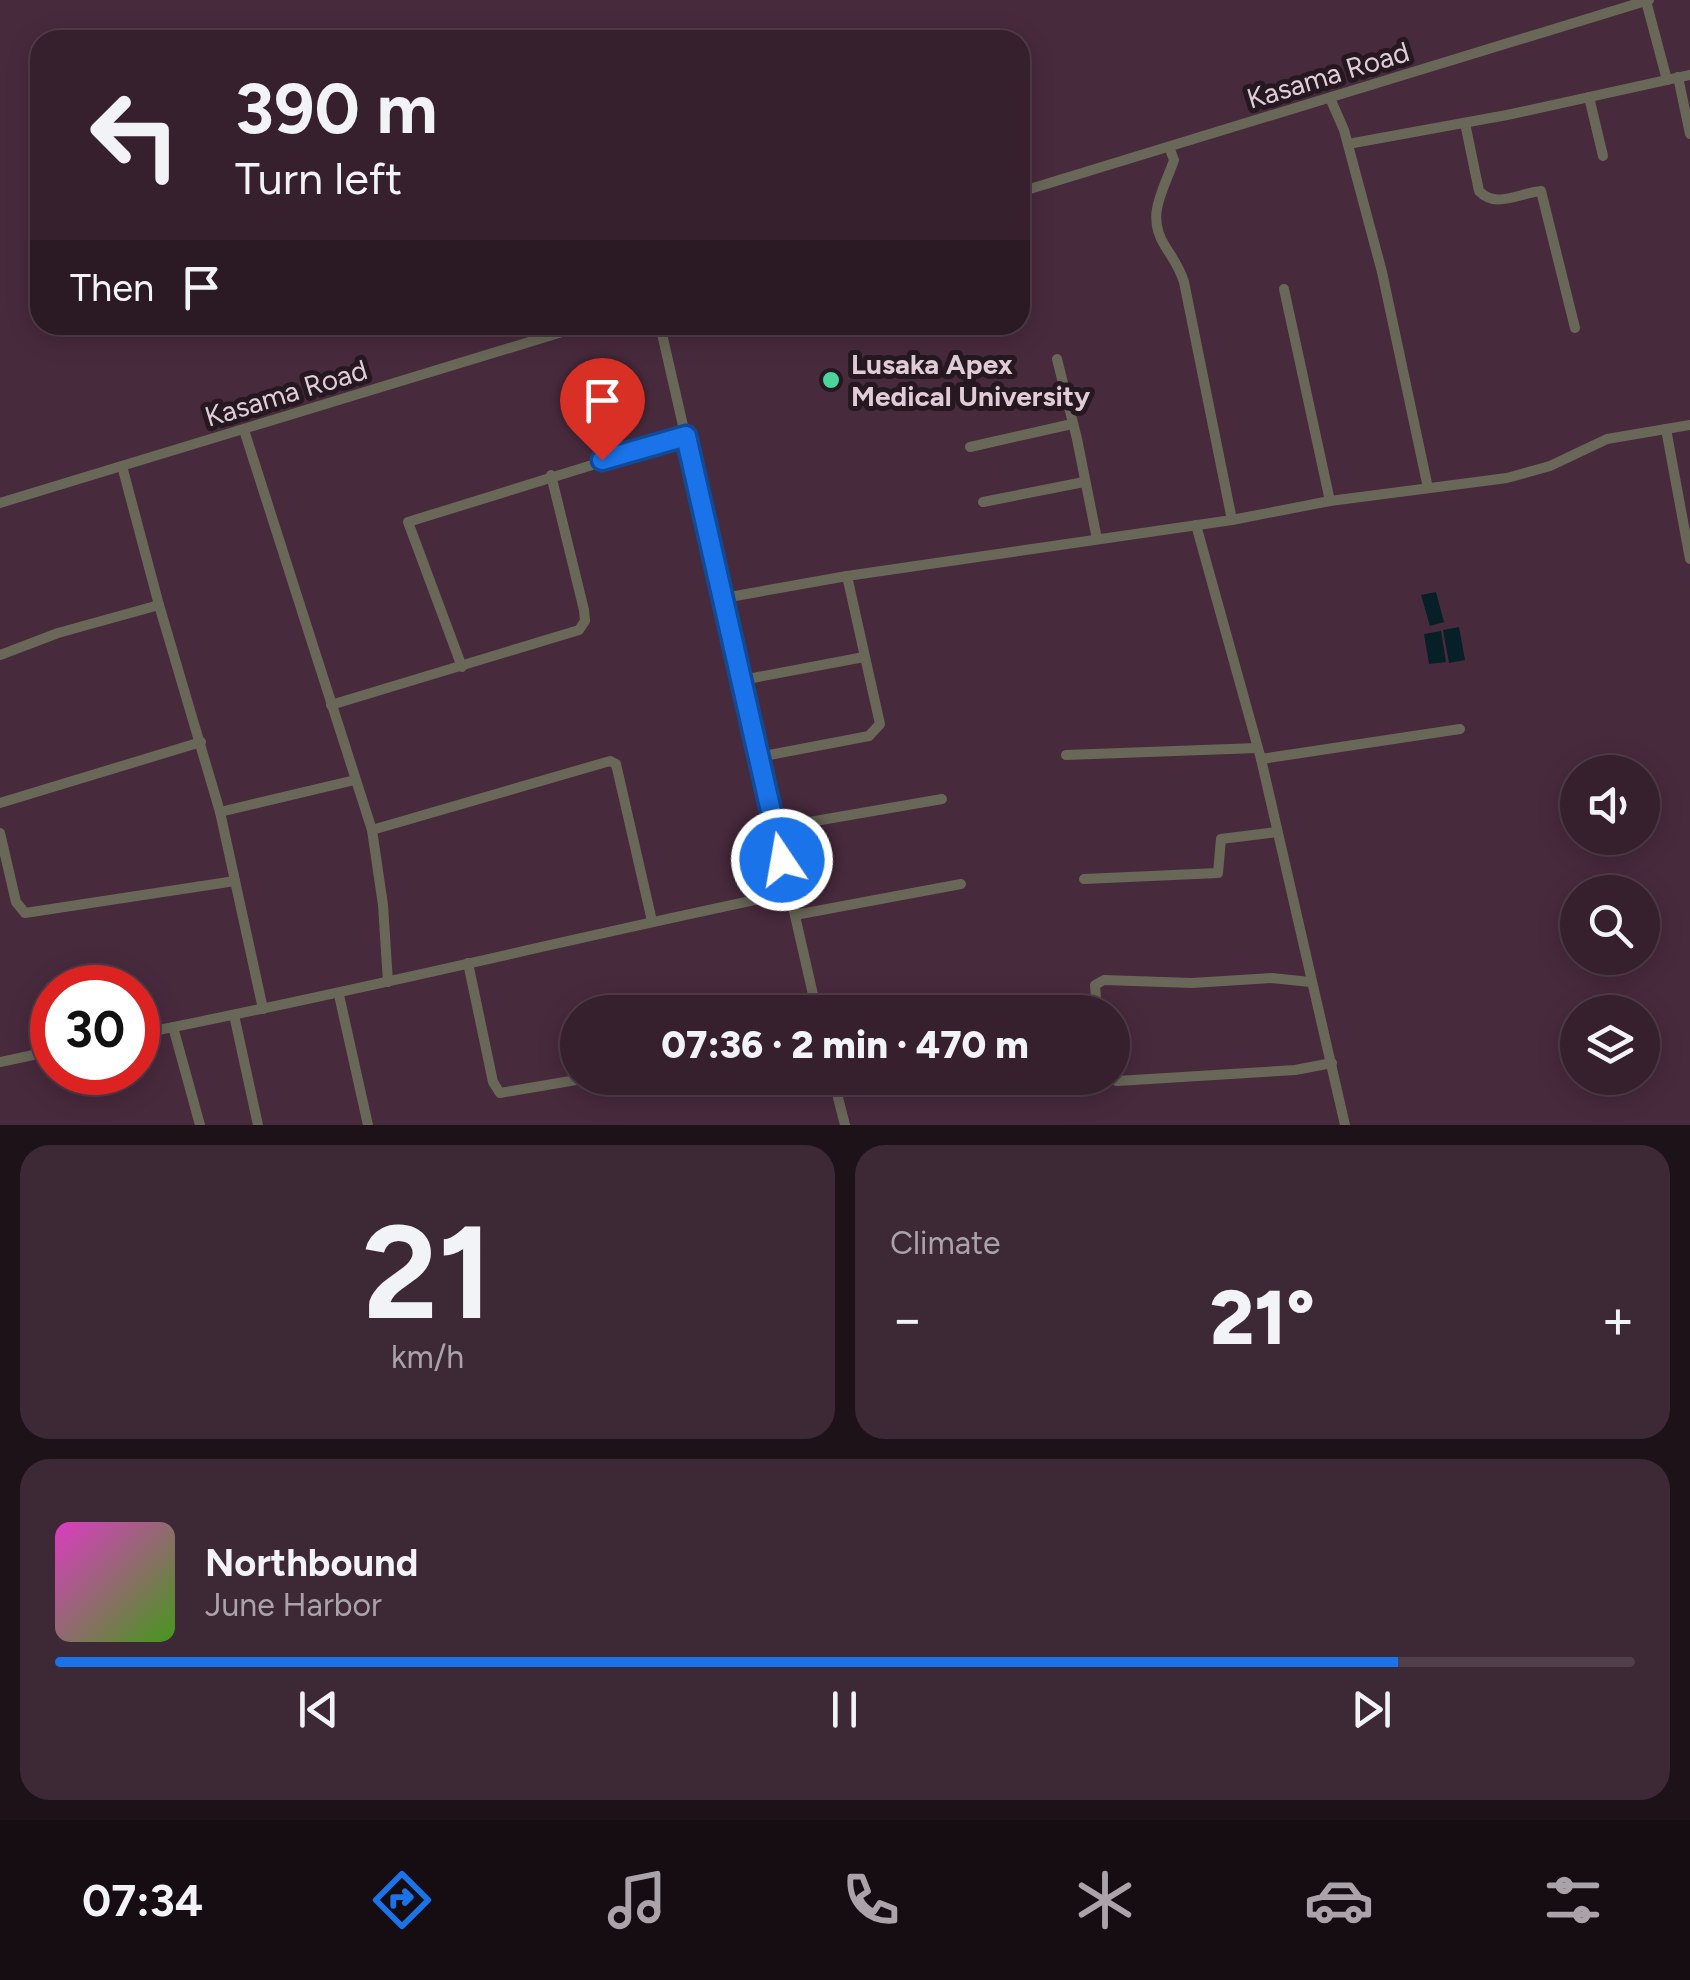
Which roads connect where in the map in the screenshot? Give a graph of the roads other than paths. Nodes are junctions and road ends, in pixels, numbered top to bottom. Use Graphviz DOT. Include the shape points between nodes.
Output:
graph roads {
  1 [pos="1648,0"];
  2 [pos="1678,77"];
  3 [pos="1590,97"];
  4 [pos="1330,98"];
  5 [pos="1465,123"];
  6 [pos="1690,134"];
  7 [pos="1348,144"];
  8 [pos="1169,147"];
  9 [pos="1604,156"];
  10 [pos="1030,189"];
  11 [pos="1284,289"];
  12 [pos="1575,328"];
  13 [pos="552,335"];
  14 [pos="662,335"];
  15 [pos="1056,359"];
  16 [pos="1072,424"];
  17 [pos="1690,425"];
  18 [pos="1666,429"];
  19 [pos="244,430"];
  20 [pos="686,436"];
  21 [pos="970,447"];
  22 [pos="122,466"];
  23 [pos="551,476"];
  24 [pos="1084,482"];
  25 [pos="1428,488"];
  26 [pos="0,502"];
  27 [pos="983,502"];
  28 [pos="1330,502"];
  29 [pos="1232,520"];
  30 [pos="1196,525"];
  31 [pos="1688,537"];
  32 [pos="1097,539"];
  33 [pos="1690,560"];
  34 [pos="847,576"];
  35 [pos="724,598"];
  36 [pos="159,605"];
  37 [pos="0,655"];
  38 [pos="864,658"];
  39 [pos="462,667"];
  40 [pos="742,680"];
  41 [pos="331,705"];
  42 [pos="1460,729"];
  43 [pos="201,742"];
  44 [pos="1259,754"];
  45 [pos="1066,755"];
  46 [pos="759,757"];
  47 [pos="355,780"];
  48 [pos="942,799"];
  49 [pos="0,803"];
  50 [pos="220,812"];
  51 [pos="775,828"];
  52 [pos="372,830"];
  53 [pos="1276,832"];
  54 [pos="0,833"];
  55 [pos="1084,878"];
  56 [pos="235,880"];
  57 [pos="961,884"];
  58 [pos="790,893"];
  59 [pos="795,915"];
  60 [pos="652,921"];
  61 [pos="468,963"];
  62 [pos="388,982"];
  63 [pos="1310,982"];
  64 [pos="339,995"];
  65 [pos="813,995"];
  66 [pos="1096,995"];
  67 [pos="263,1009"];
  68 [pos="234,1014"];
  69 [pos="173,1027"];
  70 [pos="160,1030"];
  71 [pos="30,1055"];
  72 [pos="0,1062"];
  73 [pos="1332,1063"];
  74 [pos="1130,1080"];
  75 [pos="560,1082"];
  76 [pos="837,1095"];
  77 [pos="200,1125"];
  78 [pos="258,1125"];
  79 [pos="368,1125"];
  80 [pos="845,1125"];
  81 [pos="1345,1125"];
  1 -- 2 [label="street"];
  1 -- 4 [label="street, Kasama Road"];
  2 -- 3 [label="street"];
  2 -- 6 [label="street"];
  3 -- 5 [label="street"];
  3 -- 9 [label="street"];
  4 -- 7 [label="street"];
  4 -- 8 [label="street, Kasama Road"];
  5 -- 7 [label="street"];
  5 -- 12 [label="street" via="1484,197 1541,192"];
  7 -- 25 [label="street"];
  8 -- 10 [label="street, Kasama Road"];
  8 -- 29 [label="street" via="1174,160 1155,218 1184,282"];
  11 -- 28 [label="street"];
  13 -- 19 [label="street, Kasama Road"];
  14 -- 20 [label="street"];
  15 -- 16 [label="street"];
  16 -- 21 [label="street"];
  16 -- 24 [label="street"];
  17 -- 18 [label="street"];
  18 -- 25 [label="street" via="1607,438 1531,472"];
  18 -- 31 [label="street"];
  19 -- 22 [label="street, Kasama Road"];
  19 -- 41 [label="street"];
  20 -- 23 [label="street"];
  20 -- 35 [label="street"];
  22 -- 26 [label="street, Kasama Road"];
  22 -- 36 [label="street"];
  23 -- 39 [label="street" via="585,621 579,630"];
  23 -- 39 [label="street" via="408,522"];
  24 -- 27 [label="street"];
  24 -- 32 [label="street"];
  25 -- 28 [label="street"];
  28 -- 29 [label="street"];
  29 -- 30 [label="street"];
  30 -- 32 [label="street"];
  30 -- 44 [label="street"];
  31 -- 33 [label="street"];
  32 -- 34 [label="street"];
  34 -- 35 [label="street"];
  34 -- 38 [label="street"];
  35 -- 40 [label="street"];
  36 -- 37 [label="street"];
  36 -- 43 [label="street"];
  38 -- 40 [label="street"];
  38 -- 46 [label="street" via="881,718 869,736"];
  39 -- 41 [label="street"];
  40 -- 46 [label="street"];
  41 -- 47 [label="street"];
  42 -- 44 [label="street"];
  43 -- 49 [label="street"];
  43 -- 50 [label="street"];
  44 -- 45 [label="street"];
  44 -- 53 [label="street"];
  46 -- 51 [label="street"];
  47 -- 50 [label="street"];
  47 -- 52 [label="street"];
  48 -- 51 [label="street"];
  50 -- 56 [label="street"];
  51 -- 58 [label="street"];
  52 -- 60 [label="street" via="610,761 616,764"];
  52 -- 62 [label="street"];
  53 -- 55 [label="street" via="1221,839 1218,873"];
  53 -- 63 [label="street"];
  54 -- 56 [label="street" via="16,902 26,913"];
  56 -- 67 [label="street"];
  57 -- 59 [label="street"];
  58 -- 59 [label="street"];
  58 -- 60 [label="street"];
  59 -- 65 [label="street"];
  60 -- 61 [label="street"];
  61 -- 62 [label="street"];
  61 -- 75 [label="street" via="500,1092"];
  62 -- 64 [label="street"];
  63 -- 66 [label="street" via="1104,980 1095,985"];
  63 -- 73 [label="street"];
  64 -- 67 [label="street"];
  64 -- 79 [label="street"];
  67 -- 68 [label="street"];
  68 -- 69 [label="street"];
  68 -- 78 [label="street"];
  69 -- 70 [label="street"];
  69 -- 77 [label="street"];
  71 -- 72 [label="street"];
  73 -- 74 [label="street"];
  73 -- 81 [label="street"];
  76 -- 80 [label="street"];
}
